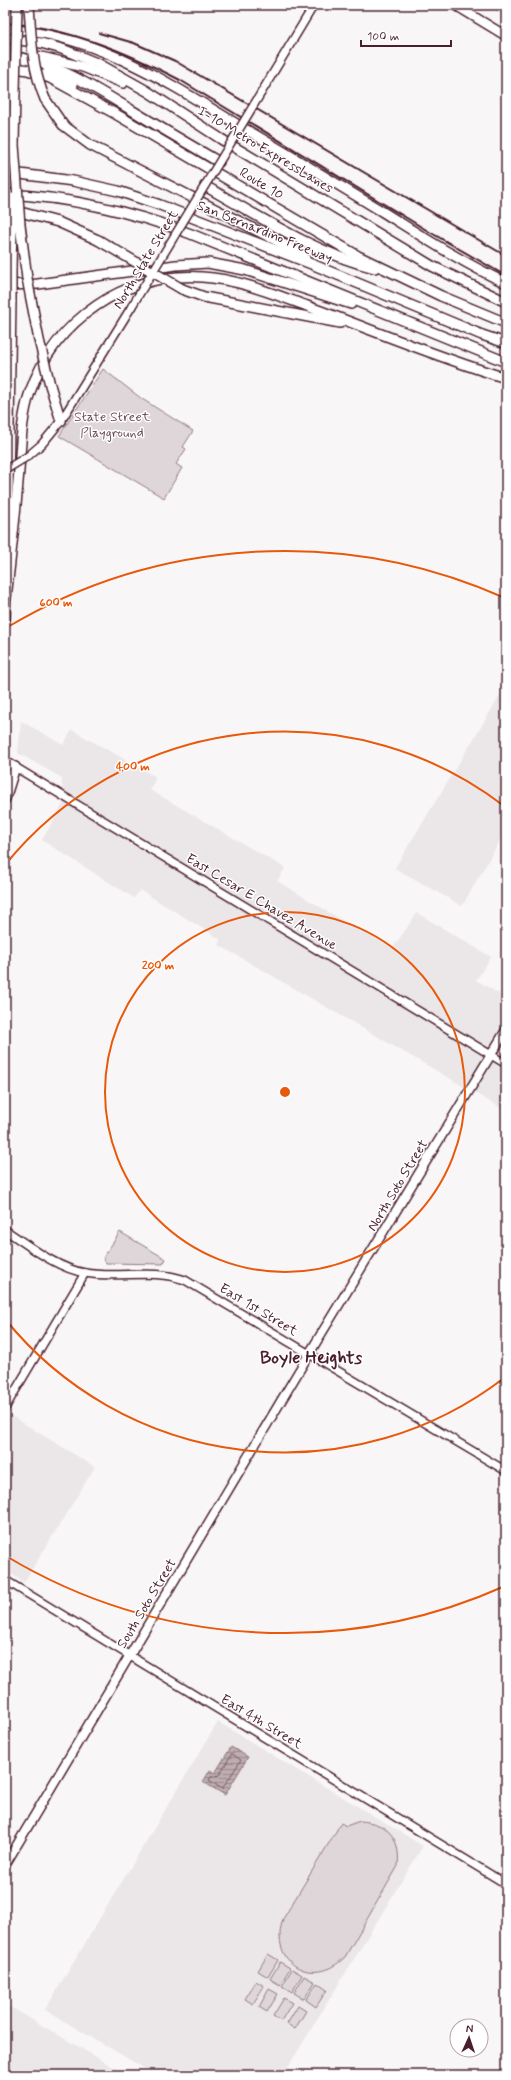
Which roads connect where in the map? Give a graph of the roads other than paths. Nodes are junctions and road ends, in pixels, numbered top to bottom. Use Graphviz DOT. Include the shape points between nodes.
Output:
graph roads {
  1 [pos="17,5"];
  2 [pos="29,5"];
  3 [pos="314,5"];
  4 [pos="455,5"];
  5 [pos="5,28"];
  6 [pos="506,36"];
  7 [pos="5,38"];
  8 [pos="6,55"];
  9 [pos="21,57"];
  10 [pos="5,66"];
  11 [pos="147,91"];
  12 [pos="114,113"];
  13 [pos="219,162"];
  14 [pos="5,172"];
  15 [pos="205,186"];
  16 [pos="5,194"];
  17 [pos="5,208"];
  18 [pos="16,225"];
  19 [pos="314,265"];
  20 [pos="388,271"];
  21 [pos="153,272"];
  22 [pos="506,283"];
  23 [pos="5,285"];
  24 [pos="506,302"];
  25 [pos="396,317"];
  26 [pos="506,323"];
  27 [pos="384,334"];
  28 [pos="506,343"];
  29 [pos="452,360"];
  30 [pos="506,362"];
  31 [pos="506,378"];
  32 [pos="506,384"];
  33 [pos="60,421"];
  34 [pos="5,470"];
  35 [pos="6,599"];
  36 [pos="5,619"];
  37 [pos="5,761"];
  38 [pos="15,767"];
  39 [pos="5,799"];
  40 [pos="506,1030"];
  41 [pos="490,1055"];
  42 [pos="506,1064"];
  43 [pos="5,1230"];
  44 [pos="85,1274"];
  45 [pos="309,1354"];
  46 [pos="5,1408"];
  47 [pos="506,1471"];
  48 [pos="5,1580"];
  49 [pos="129,1656"];
  50 [pos="5,1865"];
  51 [pos="506,1884"];
  1 -- 18 [label="highway, bridge" via="14,145"];
  2 -- 19 [label="highway, bridge" via="34,66 45,99 63,125 90,145 295,250"];
  3 -- 13 [label="main road, North State Street, bridge"];
  4 -- 6 [label="main road"];
  5 -- 22 [label="highway, I-10 Metro ExpressLanes" via="39,32 82,44 149,72 444,249"];
  7 -- 11 [label="highway, I-10 Metro ExpressLanes" via="62,49 99,64"];
  8 -- 9 [label="highway"];
  8 -- 12 [label="highway" via="56,74"];
  9 -- 11 [label="highway" via="38,56 61,61"];
  9 -- 13 [label="highway" via="56,67"];
  10 -- 12 [label="highway, Route 10" via="28,70 50,78"];
  11 -- 24 [label="highway, I-10 Metro ExpressLanes" via="221,139 432,266"];
  12 -- 20 [label="highway, Route 10"];
  13 -- 15 [label="main road, North State Street, bridge"];
  14 -- 19 [label="highway, San Bernardino Freeway" via="73,181 132,195"];
  15 -- 20 [label="highway" via="289,233 362,265"];
  15 -- 21 [label="main road, North State Street, bridge"];
  16 -- 25 [label="highway" via="72,200 149,218"];
  17 -- 21 [label="highway, bridge" via="58,222 98,240"];
  18 -- 33 [label="highway, bridge" via="39,340"];
  18 -- 35 [label="highway, bridge" via="11,269"];
  19 -- 28 [label="highway, San Bernardino Freeway"];
  20 -- 26 [label="highway, Route 10"];
  21 -- 27 [label="highway, bridge" via="182,289 204,297"];
  21 -- 33 [label="main road, North State Street, bridge"];
  23 -- 25 [label="highway" via="38,284 176,265 218,264"];
  25 -- 30 [label="highway"];
  27 -- 29 [label="highway"];
  27 -- 35 [label="highway" via="246,286 203,277 168,278 142,283 110,297 87,312 62,336 50,352 30,393 23,425"];
  29 -- 31 [label="highway"];
  29 -- 32 [label="highway"];
  33 -- 34 [label="main road, North State Street, bridge" via="45,441 28,456"];
  35 -- 36 [label="highway"];
  37 -- 38 [label="main road, East Cesar E Chavez Avenue"];
  38 -- 39 [label="highway"];
  38 -- 41 [label="main road, East Cesar E Chavez Avenue"];
  40 -- 41 [label="main road, North Soto Street"];
  41 -- 42 [label="main road, East Cesar E Chavez Avenue"];
  41 -- 45 [label="main road, North Soto Street"];
  43 -- 44 [label="main road, East 1st Street" via="70,1270"];
  44 -- 45 [label="main road, East 1st Street" via="166,1274 185,1280"];
  44 -- 46 [label="main road"];
  45 -- 47 [label="main road, East 1st Street"];
  45 -- 49 [label="main road, South Soto Street"];
  48 -- 49 [label="main road, East 4th Street"];
  49 -- 50 [label="main road, South Soto Street"];
  49 -- 51 [label="main road, East 4th Street"];
}
